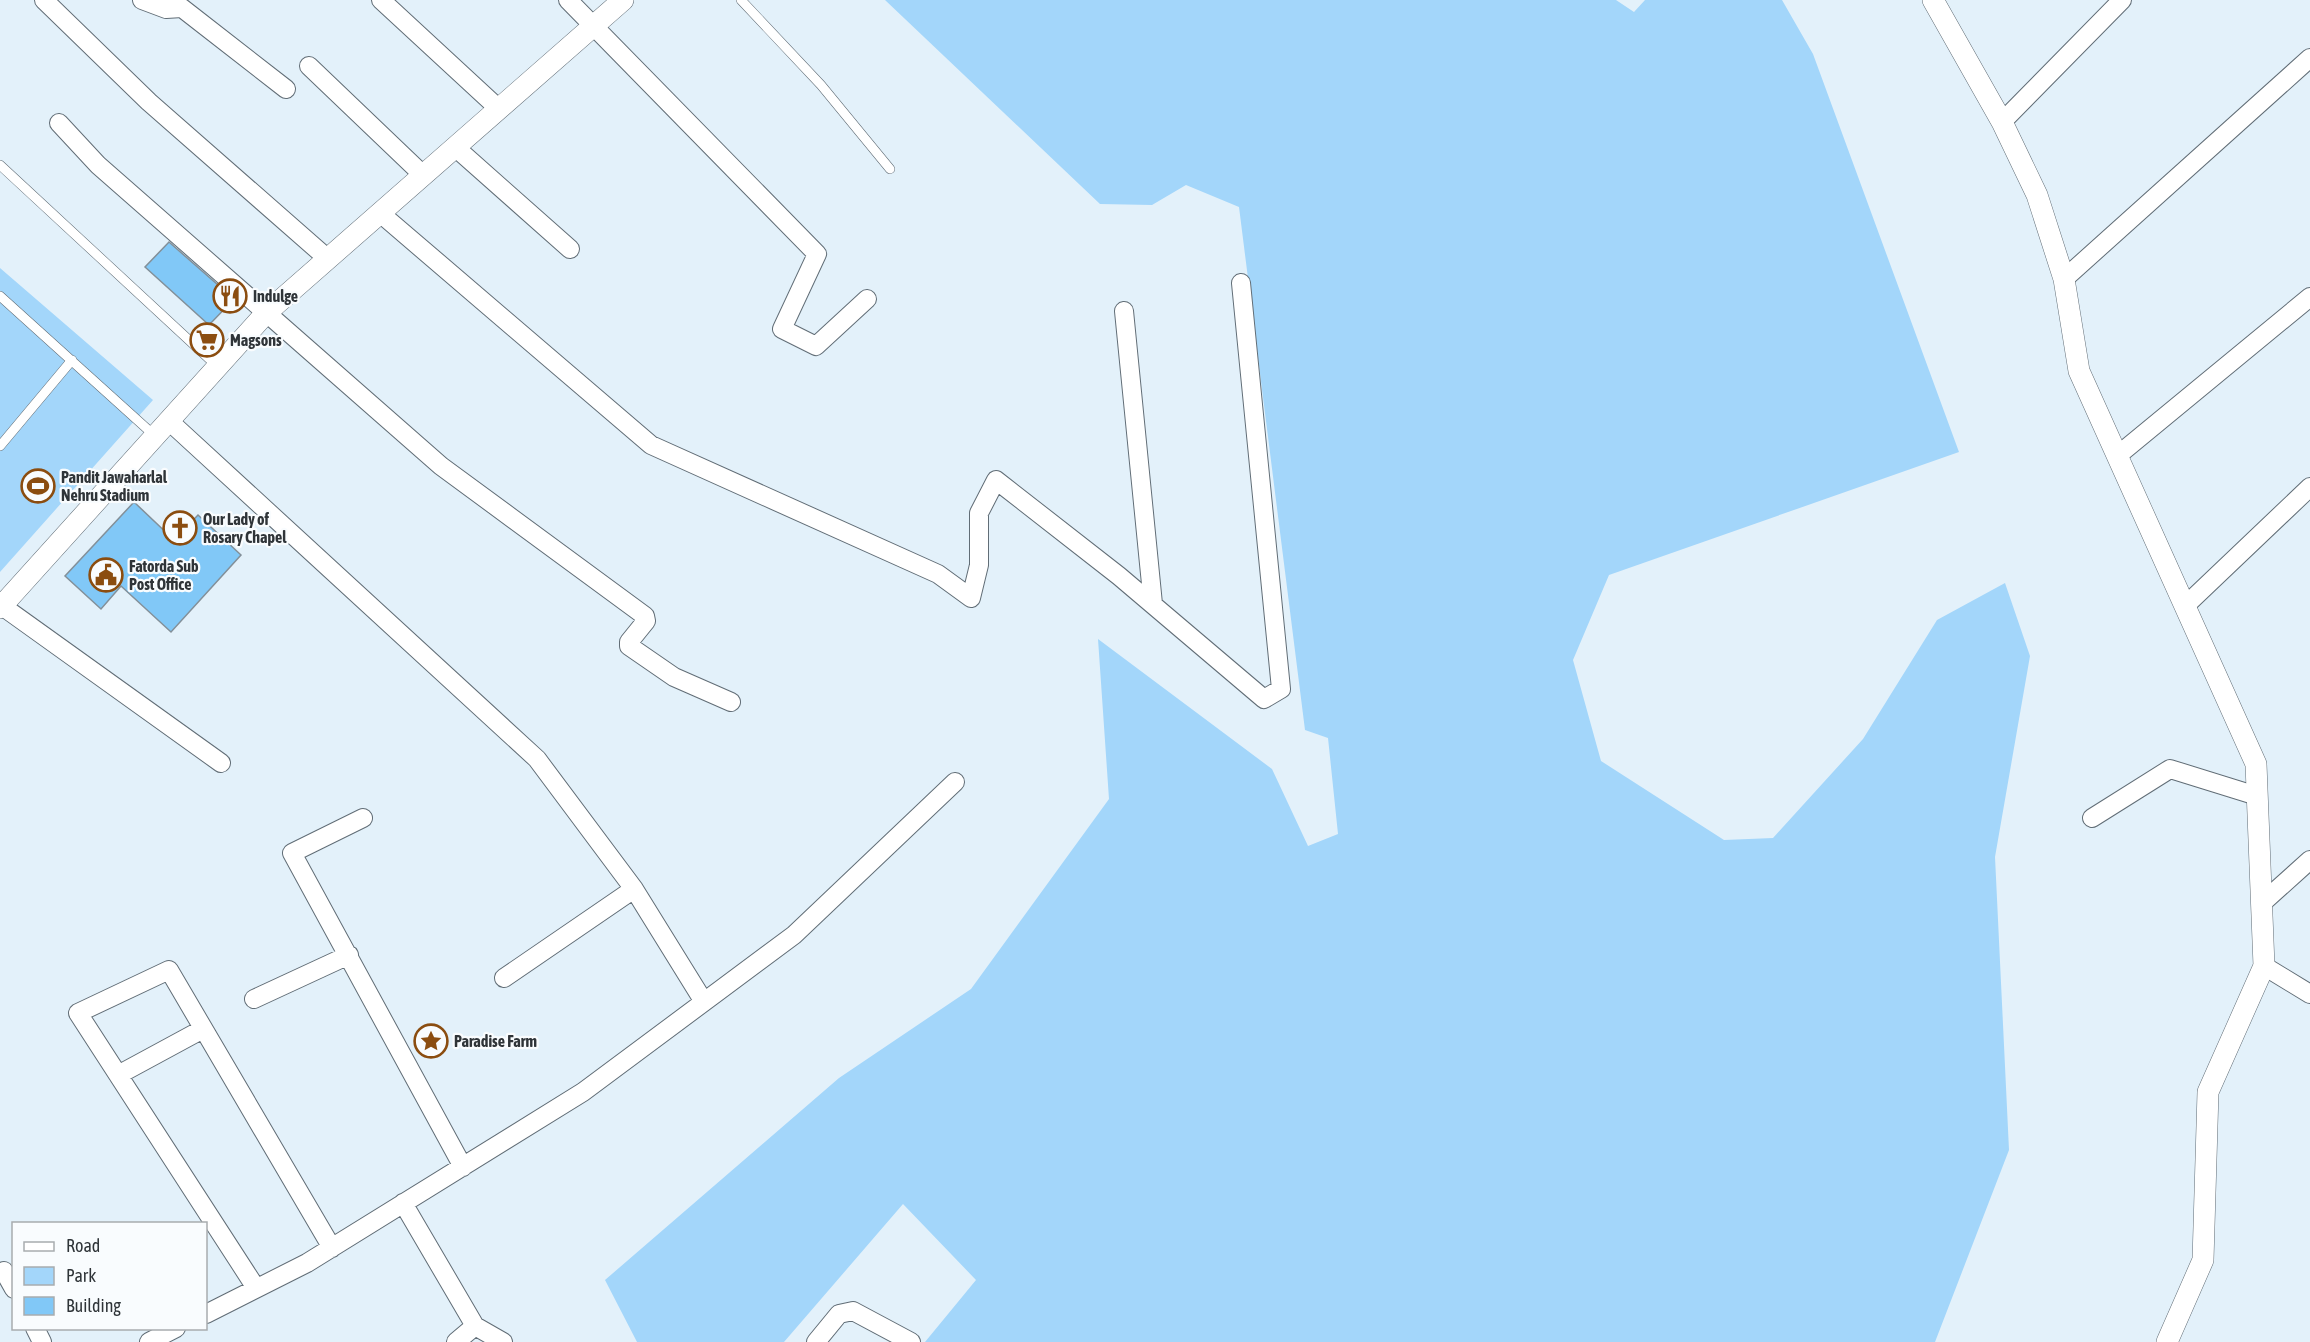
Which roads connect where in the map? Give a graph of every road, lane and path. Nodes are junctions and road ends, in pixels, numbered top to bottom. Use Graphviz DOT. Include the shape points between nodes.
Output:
graph roads {
  1 [pos="44,0"];
  2 [pos="142,0"];
  3 [pos="381,0"];
  4 [pos="568,0"];
  5 [pos="623,0"];
  6 [pos="741,0"];
  7 [pos="1934,0"];
  8 [pos="2122,0"];
  9 [pos="594,26"];
  10 [pos="2310,58"];
  11 [pos="309,66"];
  12 [pos="286,89"];
  13 [pos="499,109"];
  14 [pos="2002,122"];
  15 [pos="58,123"];
  16 [pos="455,147"];
  17 [pos="0,165"];
  18 [pos="890,169"];
  19 [pos="423,176"];
  20 [pos="380,213"];
  21 [pos="570,249"];
  22 [pos="328,259"];
  23 [pos="2064,279"];
  24 [pos="1241,283"];
  25 [pos="0,296"];
  26 [pos="2310,297"];
  27 [pos="867,299"];
  28 [pos="1124,311"];
  29 [pos="266,312"];
  30 [pos="72,360"];
  31 [pos="218,367"];
  32 [pos="162,429"];
  33 [pos="0,446"];
  34 [pos="2117,456"];
  35 [pos="2310,487"];
  36 [pos="1153,604"];
  37 [pos="2185,606"];
  38 [pos="1,607"];
  39 [pos="731,702"];
  40 [pos="221,764"];
  41 [pos="955,782"];
  42 [pos="2257,796"];
  43 [pos="363,818"];
  44 [pos="2092,818"];
  45 [pos="2310,861"];
  46 [pos="634,889"];
  47 [pos="2261,904"];
  48 [pos="349,955"];
  49 [pos="2264,966"];
  50 [pos="504,978"];
  51 [pos="2310,994"];
  52 [pos="254,999"];
  53 [pos="704,1002"];
  54 [pos="203,1029"];
  55 [pos="118,1075"];
  56 [pos="463,1167"];
  57 [pos="403,1203"];
  58 [pos="332,1248"];
  59 [pos="4,1271"];
  60 [pos="12,1285"];
  61 [pos="256,1288"];
  62 [pos="207,1313"];
  63 [pos="475,1326"];
  64 [pos="174,1330"];
  65 [pos="149,1342"];
  66 [pos="456,1342"];
  67 [pos="502,1342"];
  68 [pos="816,1342"];
  69 [pos="911,1342"];
  70 [pos="2167,1342"];
  1 -- 22 [label="street" via="149,102"];
  2 -- 12 [label="street" via="166,9 182,8"];
  3 -- 13 [label="street"];
  4 -- 9 [label="street"];
  5 -- 9 [label="street"];
  6 -- 18 [label="lane" via="821,85"];
  7 -- 14 [label="street"];
  8 -- 14 [label="street"];
  9 -- 13 [label="street"];
  9 -- 27 [label="street" via="817,254 782,329 816,346"];
  10 -- 23 [label="street"];
  11 -- 19 [label="street"];
  13 -- 16 [label="street"];
  14 -- 23 [label="street" via="2037,195"];
  15 -- 29 [label="street" via="98,165"];
  16 -- 19 [label="street"];
  16 -- 21 [label="street"];
  17 -- 31 [label="lane"];
  19 -- 20 [label="street"];
  20 -- 22 [label="street"];
  20 -- 36 [label="street" via="651,445 938,574 971,598 979,565 979,513 996,480"];
  22 -- 29 [label="street"];
  23 -- 34 [label="street" via="2079,370"];
  24 -- 36 [label="street" via="1281,689 1264,699"];
  25 -- 30 [label="lane"];
  26 -- 34 [label="street"];
  28 -- 36 [label="street"];
  29 -- 31 [label="street"];
  29 -- 39 [label="street" via="441,466 645,616 646,621 628,646 674,677"];
  30 -- 32 [label="lane"];
  30 -- 33 [label="lane"];
  31 -- 32 [label="street"];
  32 -- 38 [label="street"];
  32 -- 46 [label="street" via="537,759"];
  34 -- 37 [label="street"];
  35 -- 37 [label="street"];
  37 -- 42 [label="street" via="2256,764"];
  38 -- 40 [label="street"];
  41 -- 53 [label="street" via="794,935"];
  42 -- 44 [label="street" via="2170,770"];
  42 -- 47 [label="street"];
  43 -- 48 [label="street" via="292,854"];
  45 -- 47 [label="street"];
  46 -- 50 [label="street"];
  46 -- 53 [label="street"];
  47 -- 49 [label="street"];
  48 -- 52 [label="street"];
  48 -- 56 [label="street"];
  49 -- 51 [label="street"];
  49 -- 70 [label="street" via="2208,1092 2203,1260"];
  53 -- 56 [label="street" via="583,1092"];
  54 -- 55 [label="street"];
  54 -- 55 [label="street" via="169,970 78,1013"];
  54 -- 58 [label="street"];
  55 -- 61 [label="street"];
  56 -- 57 [label="street"];
  57 -- 58 [label="street"];
  57 -- 63 [label="street"];
  58 -- 61 [label="street"];
  59 -- 60 [label="street"];
  61 -- 62 [label="street"];
  63 -- 66 [label="street"];
  63 -- 67 [label="street"];
  64 -- 65 [label="street"];
  68 -- 69 [label="street" via="839,1314 853,1311"];
}
